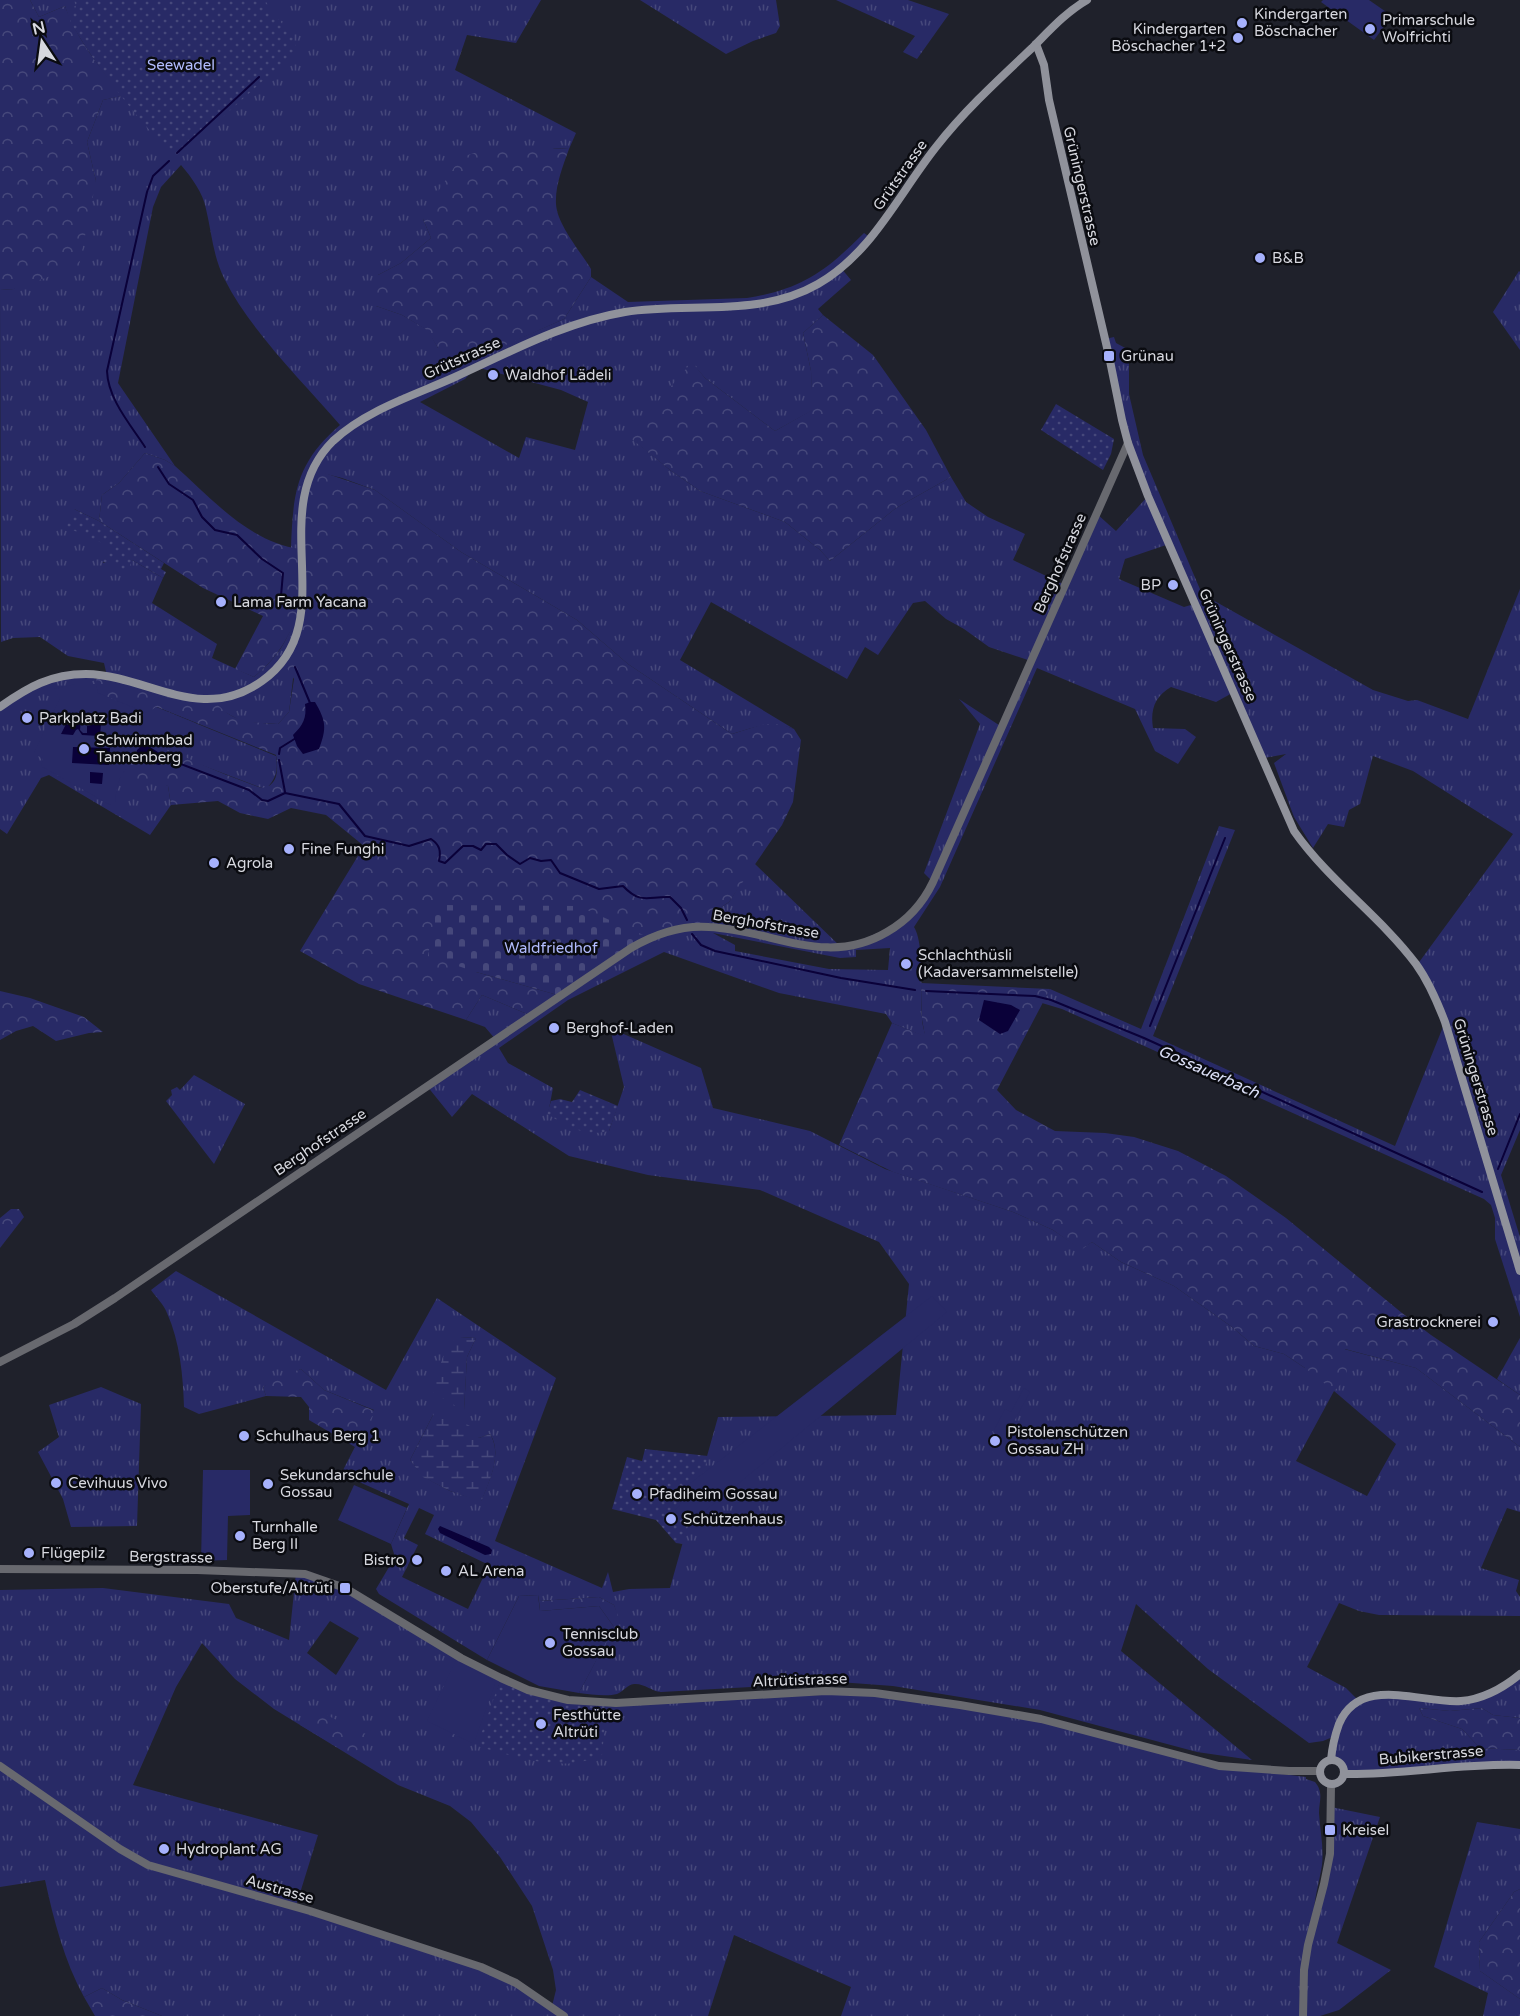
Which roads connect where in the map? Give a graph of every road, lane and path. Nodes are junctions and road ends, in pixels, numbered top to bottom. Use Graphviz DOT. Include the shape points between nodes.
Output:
graph roads {
  1 [pos="1087,0"];
  2 [pos="1036,44"];
  3 [pos="1128,443"];
  4 [pos="0,707"];
  5 [pos="1520,1271"];
  6 [pos="0,1362"];
  7 [pos="0,1569"];
  8 [pos="305,1574"];
  9 [pos="1520,1674"];
  10 [pos="1331,1760"];
  11 [pos="1520,1765"];
  12 [pos="0,1766"];
  13 [pos="1319,1772"];
  14 [pos="1344,1774"];
  15 [pos="1331,1785"];
  16 [pos="564,2016"];
  17 [pos="1303,2016"];
  1 -- 2 [label="main road"];
  2 -- 3 [label="main road, Grüningerstrasse" via="1044,65"];
  2 -- 4 [label="main road, Grütstrasse" via="936,147 871,238 818,284 770,303 644,310 596,318 380,410 345,432 322,454 303,495 303,588 296,636 283,662 257,684 213,699 164,693 108,676 66,675 29,687"];
  3 -- 5 [label="main road, Grüningerstrasse" via="1294,831 1330,876 1394,938 1433,991"];
  3 -- 6 [label="street, Berghofstrasse" via="933,882 906,918 878,937 842,948 803,946 708,927 676,929 650,938 115,1298"];
  7 -- 8 [label="street, Bergstrasse"];
  8 -- 13 [label="street, Altrütistrasse" via="345,1588 501,1678 568,1700 616,1703 826,1691 875,1693 1041,1719 1220,1766"];
  9 -- 10 [label="main road" via="1495,1691 1464,1700 1380,1695 1362,1698 1350,1706 1341,1720"];
  10 -- 13 [label="main road"];
  10 -- 14 [label="main road" via="1339,1762"];
  11 -- 14 [label="main road, Bubikerstrasse"];
  12 -- 16 [label="street, Austrasse" via="148,1865 310,1911 481,1967 516,1983"];
  13 -- 15 [label="main road" via="1322,1781"];
  14 -- 15 [label="main road" via="1340,1782"];
  15 -- 17 [label="street" via="1329,1854 1308,1945"];
}
